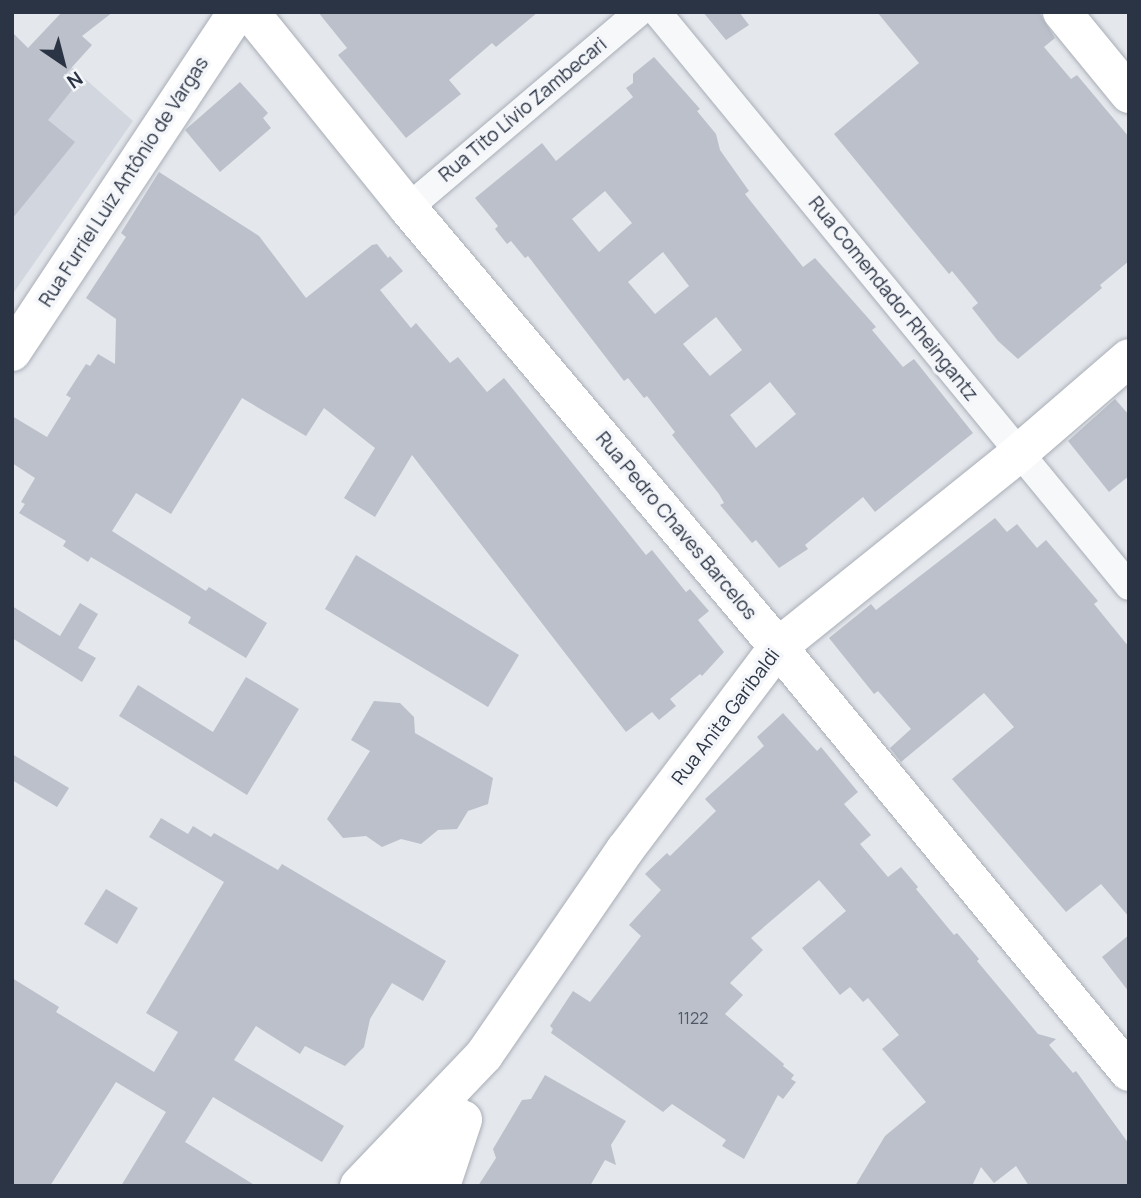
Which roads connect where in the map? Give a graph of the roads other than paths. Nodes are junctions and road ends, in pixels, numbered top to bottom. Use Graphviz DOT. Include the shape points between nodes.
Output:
graph roads {
  1 [pos="237,12"];
  2 [pos="250,12"];
  3 [pos="639,12"];
  4 [pos="657,12"];
  5 [pos="1062,12"];
  6 [pos="1129,94"];
  7 [pos="408,208"];
  8 [pos="12,352"];
  9 [pos="1129,358"];
  10 [pos="1020,453"];
  11 [pos="1129,586"];
  12 [pos="778,647"];
  13 [pos="484,1055"];
  14 [pos="1129,1072"];
  15 [pos="359,1186"];
  16 [pos="405,1186"];
  17 [pos="441,1186"];
  1 -- 8 [label="street, Rua Furriel Luiz Antônio de Vargas"];
  2 -- 7 [label="street, Rua Pedro Chaves Barcelos"];
  3 -- 7 [label="street, Rua Tito Lívio Zambecari"];
  4 -- 10 [label="street, Rua Comendador Rheingantz"];
  5 -- 6 [label="street"];
  7 -- 12 [label="street, Rua Pedro Chaves Barcelos"];
  9 -- 10 [label="street, Rua Anita Garibaldi"];
  10 -- 11 [label="street, Rua Comendador Rheingantz"];
  10 -- 12 [label="street, Rua Anita Garibaldi"];
  12 -- 13 [label="street, Rua Anita Garibaldi" via="625,850"];
  12 -- 14 [label="street, Rua Pedro Chaves Barcelos"];
  13 -- 15 [label="street, Rua Anita Garibaldi"];
  13 -- 16 [label="street"];
  13 -- 17 [label="street, Rua Anita Garibaldi"];
}
